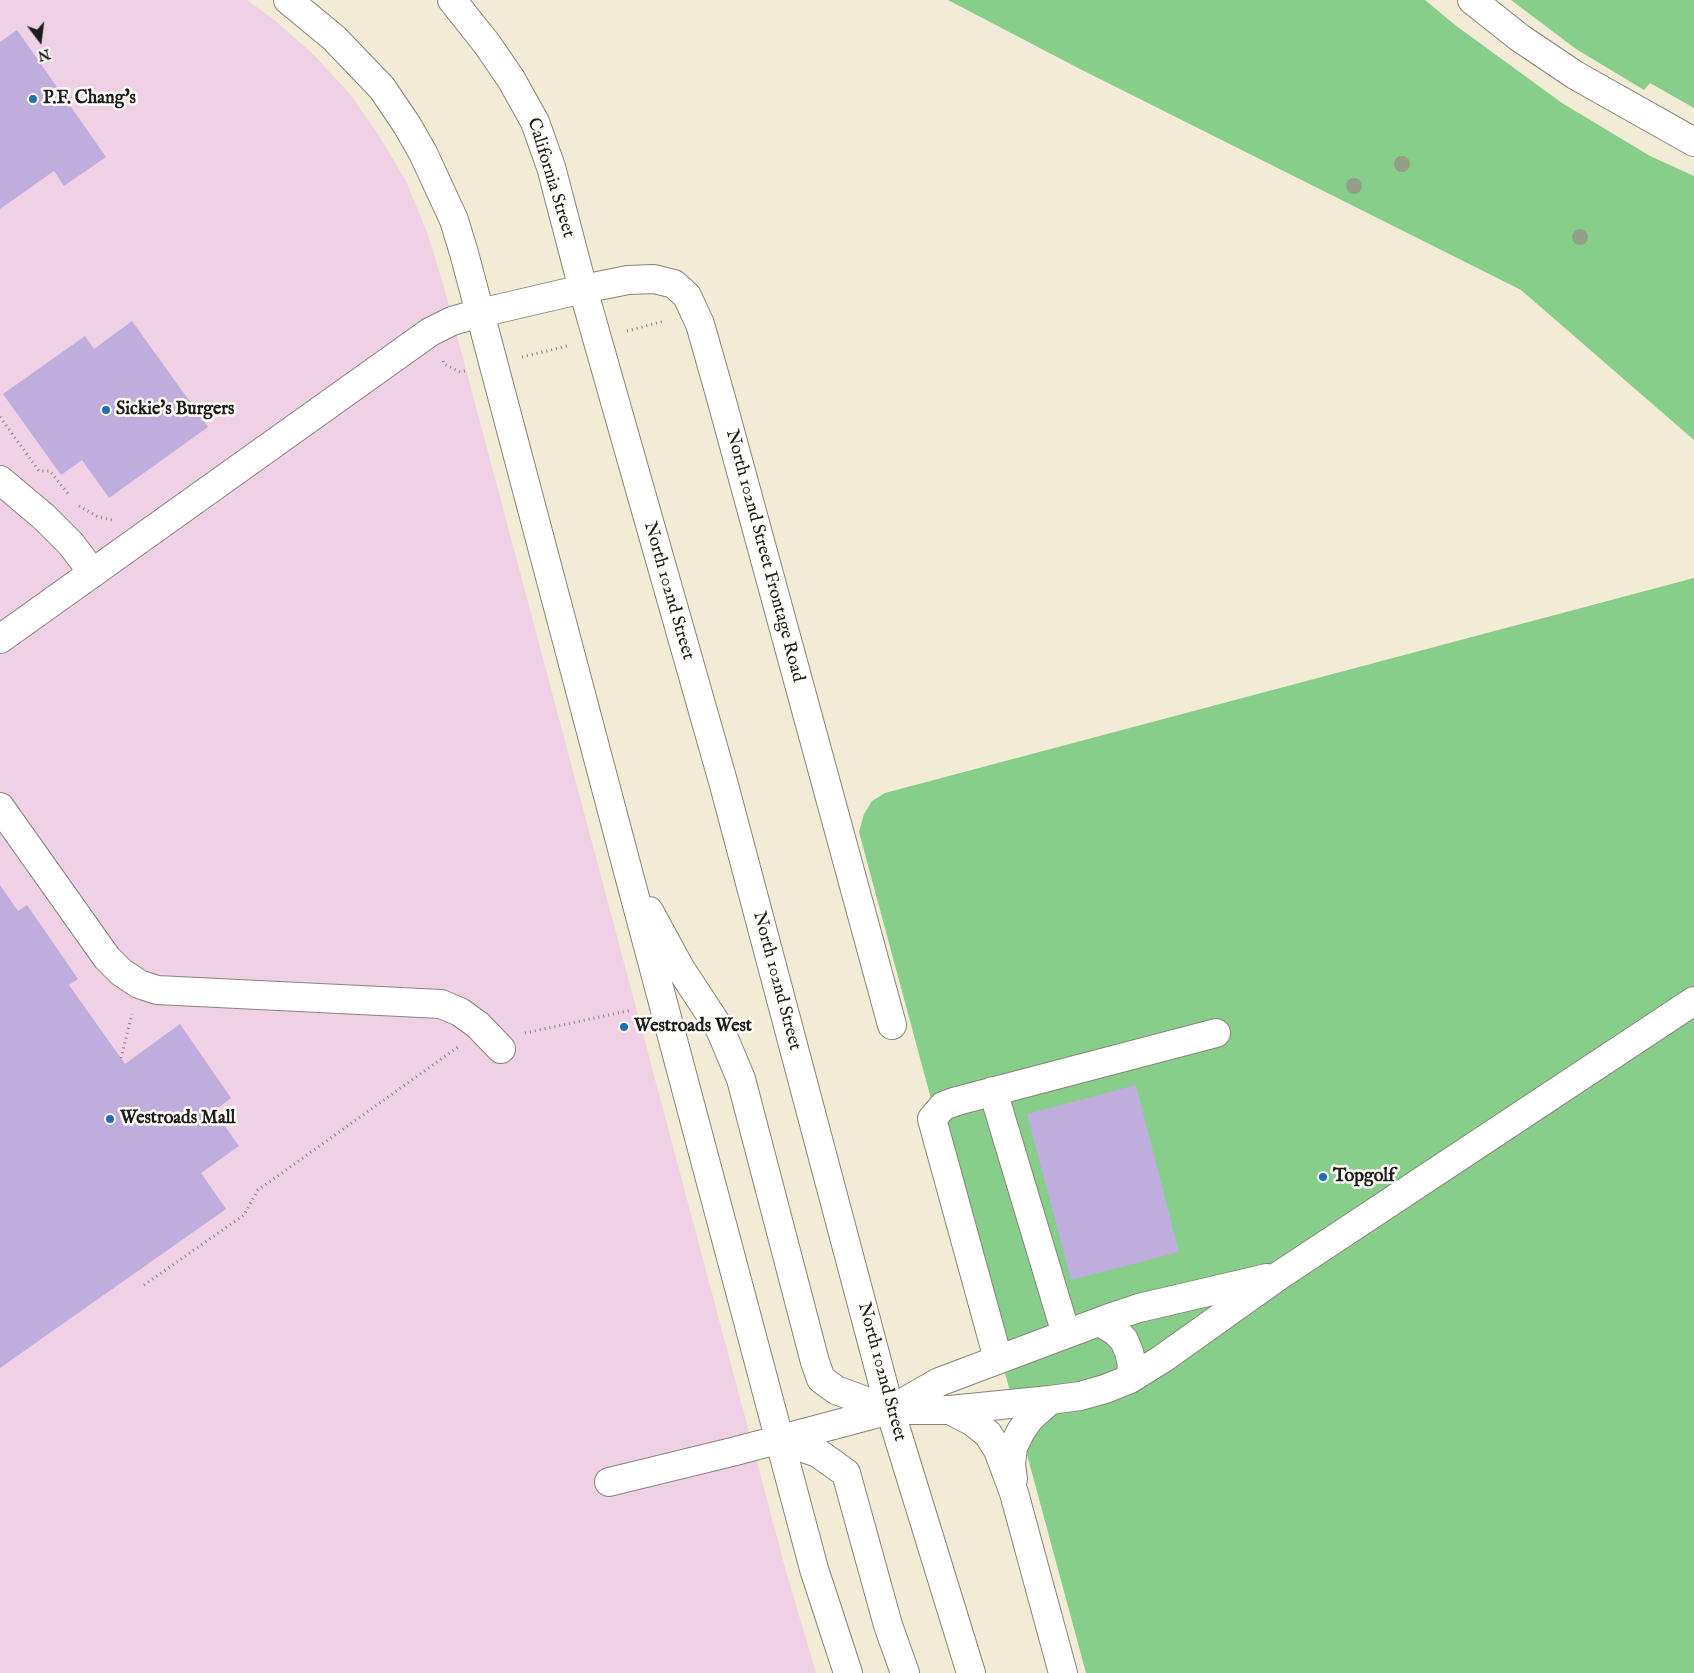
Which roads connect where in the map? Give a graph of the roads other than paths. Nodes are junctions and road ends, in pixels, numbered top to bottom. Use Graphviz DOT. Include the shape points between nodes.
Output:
graph roads {
  1 [pos="288,0"];
  2 [pos="452,0"];
  3 [pos="1472,0"];
  4 [pos="1694,142"];
  5 [pos="583,288"];
  6 [pos="480,313"];
  7 [pos="0,480"];
  8 [pos="93,573"];
  9 [pos="0,639"];
  10 [pos="0,807"];
  11 [pos="628,875"];
  12 [pos="1694,1001"];
  13 [pos="892,1025"];
  14 [pos="1216,1034"];
  15 [pos="496,1044"];
  16 [pos="993,1092"];
  17 [pos="1280,1275"];
  18 [pos="1100,1322"];
  19 [pos="1066,1334"];
  20 [pos="998,1359"];
  21 [pos="1130,1379"];
  22 [pos="1050,1400"];
  23 [pos="890,1410"];
  24 [pos="950,1410"];
  25 [pos="780,1440"];
  26 [pos="610,1482"];
  27 [pos="1014,1493"];
  28 [pos="843,1665"];
  29 [pos="904,1673"];
  30 [pos="971,1673"];
  31 [pos="1063,1673"];
  1 -- 6 [label="main road" via="334,38 382,88 423,152 446,200"];
  2 -- 5 [label="main road, California Street" via="487,44 532,115 550,167"];
  3 -- 4 [label="main road" via="1575,75"];
  5 -- 6 [label="main road, North 102nd Street Frontage Road"];
  5 -- 13 [label="main road, North 102nd Street Frontage Road" via="628,280 654,279 674,284 687,296 700,324"];
  5 -- 23 [label="main road, North 102nd Street" via="724,785"];
  6 -- 8 [label="main road, North 102nd Street Frontage Road" via="430,332"];
  6 -- 11 [label="main road"];
  7 -- 8 [label="main road" via="71,544"];
  8 -- 9 [label="main road, North 102nd Street Frontage Road"];
  10 -- 15 [label="main road" via="107,958 139,984 157,990 441,1004 478,1025"];
  11 -- 23 [label="main road" via="680,968 720,1029 741,1079 821,1379 836,1390"];
  11 -- 25 [label="main road"];
  12 -- 17 [label="main road"];
  14 -- 16 [label="main road"];
  16 -- 19 [label="main road"];
  16 -- 20 [label="main road" via="943,1106 932,1119"];
  17 -- 18 [label="main road" via="1139,1308"];
  17 -- 21 [label="main road"];
  18 -- 19 [label="main road"];
  18 -- 21 [label="main road" via="1124,1340 1132,1365"];
  19 -- 20 [label="main road"];
  20 -- 23 [label="main road" via="939,1382"];
  21 -- 22 [label="main road" via="1097,1391"];
  22 -- 24 [label="main road"];
  22 -- 27 [label="main road" via="1021,1431 1013,1448"];
  23 -- 24 [label="main road"];
  23 -- 25 [label="main road"];
  23 -- 30 [label="main road, North 102nd Street"];
  24 -- 27 [label="main road" via="988,1434 998,1450"];
  25 -- 26 [label="main road"];
  25 -- 28 [label="main road"];
  25 -- 29 [label="main road" via="818,1453 846,1473"];
  27 -- 31 [label="main road"];
}
